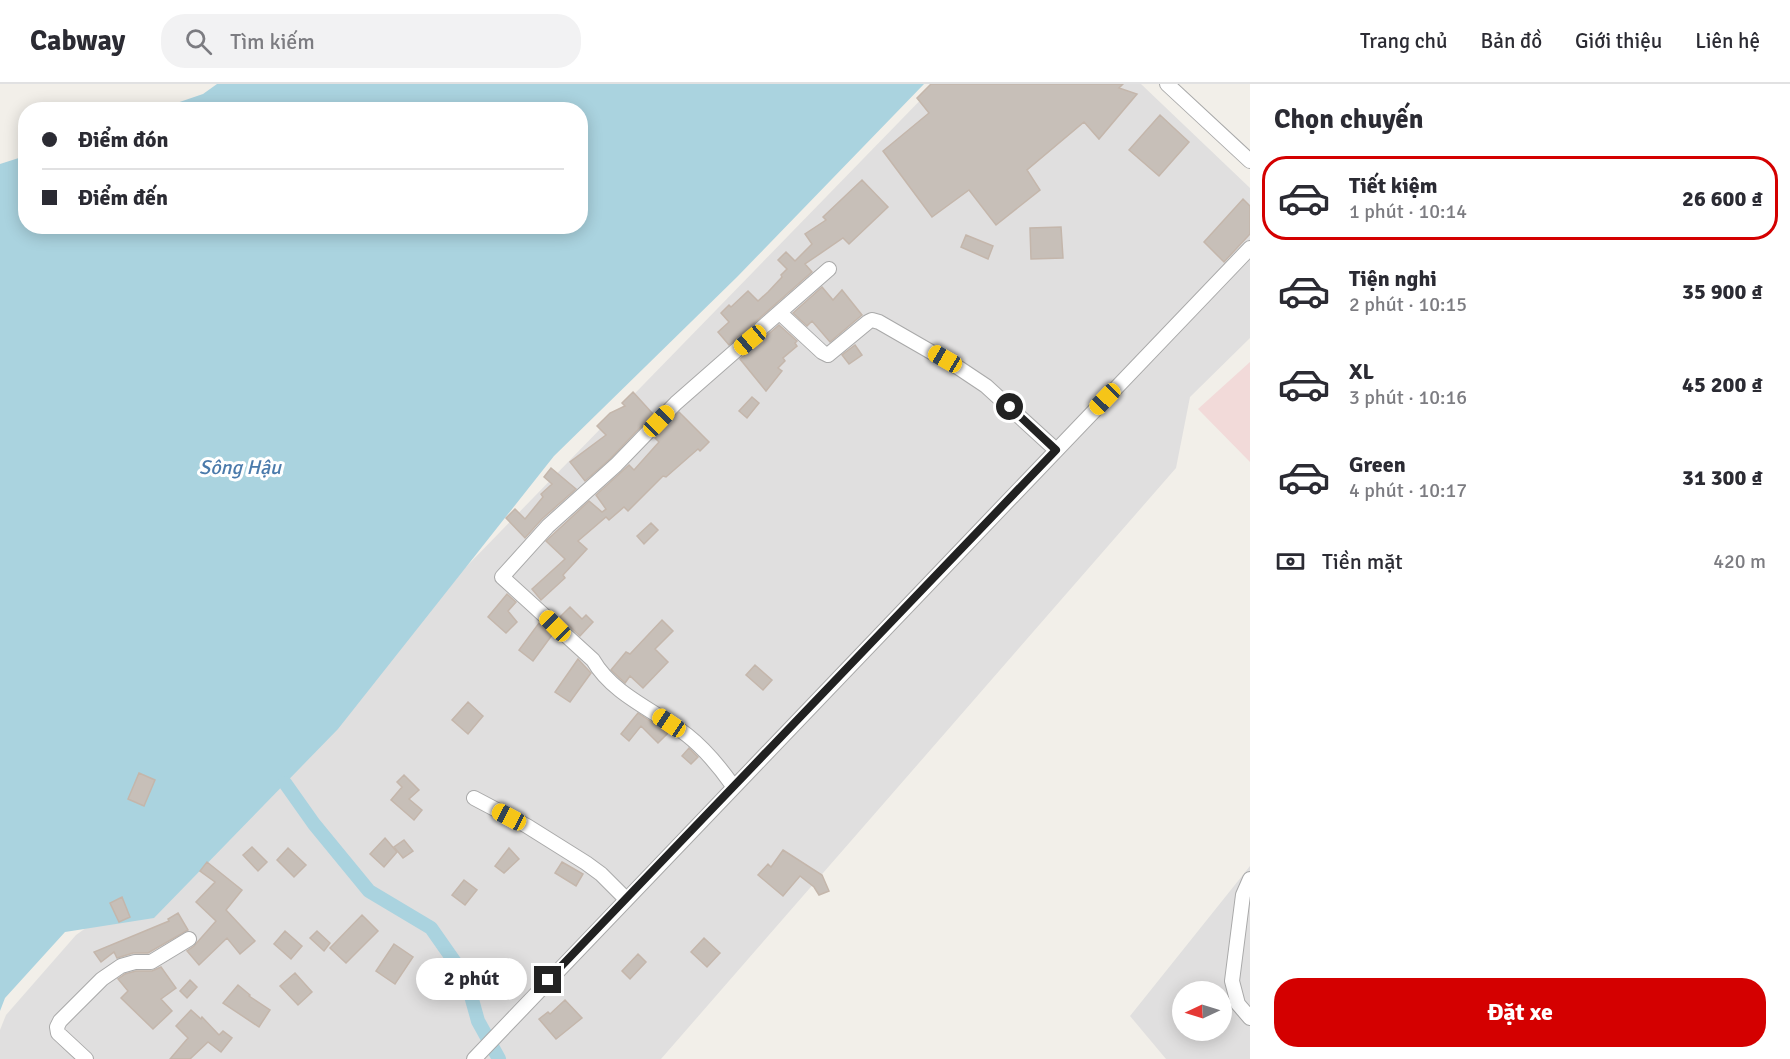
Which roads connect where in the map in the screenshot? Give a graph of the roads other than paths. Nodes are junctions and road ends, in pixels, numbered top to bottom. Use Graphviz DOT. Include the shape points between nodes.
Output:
graph roads {
  1 [pos="1167,84"];
  2 [pos="1250,161"];
  3 [pos="1250,248"];
  4 [pos="830,269"];
  5 [pos="780,313"];
  6 [pos="1056,450"];
  7 [pos="733,786"];
  8 [pos="474,798"];
  9 [pos="1250,879"];
  10 [pos="626,899"];
  11 [pos="189,939"];
  12 [pos="1250,1018"];
  13 [pos="477,1055"];
  14 [pos="86,1059"];
  1 -- 2 [label="street"];
  3 -- 6 [label="street"];
  4 -- 5 [label="street"];
  5 -- 6 [label="street" via="828,355 870,321 879,322 986,386"];
  5 -- 7 [label="street" via="676,403 616,465 548,526 502,577 593,660 601,674 686,734 714,759"];
  6 -- 7 [label="street"];
  7 -- 10 [label="street"];
  8 -- 10 [label="street" via="586,863"];
  9 -- 12 [label="street" via="1243,895 1232,981 1238,1005"];
  10 -- 13 [label="street"];
  11 -- 14 [label="street" via="151,962 121,966 102,979 60,1021 58,1033"];
}
